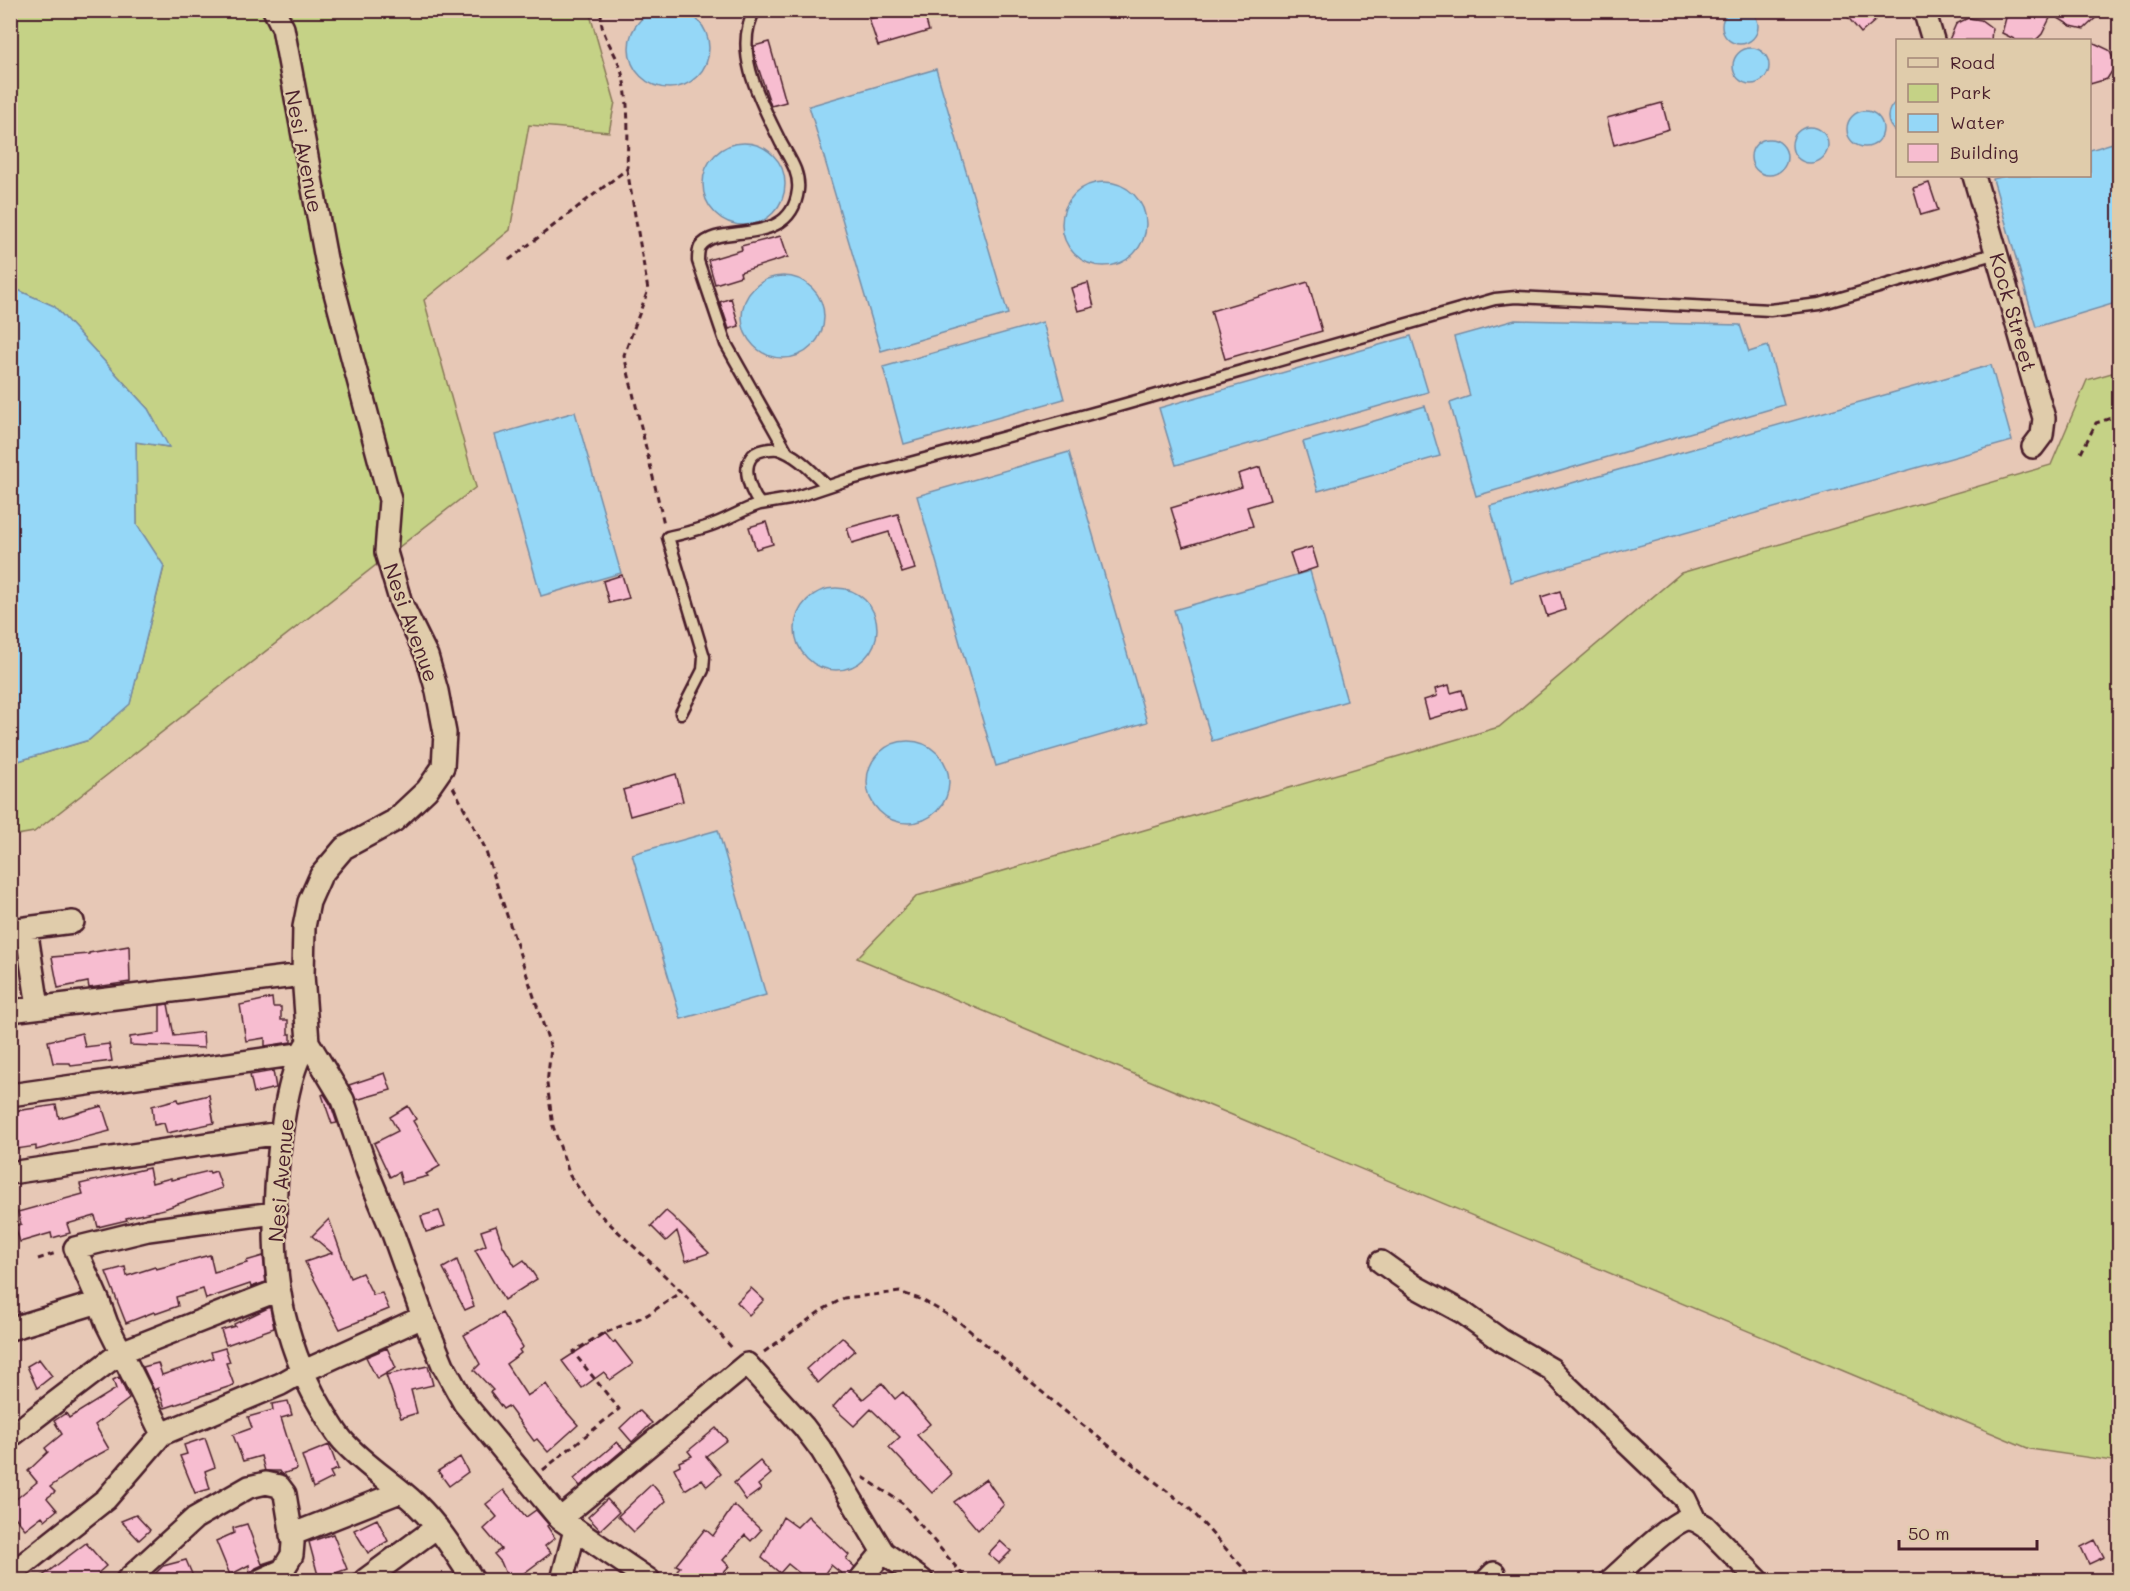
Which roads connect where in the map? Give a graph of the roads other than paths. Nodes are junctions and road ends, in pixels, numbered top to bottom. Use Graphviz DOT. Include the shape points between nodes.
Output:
graph roads {
  1 [pos="274,10"];
  2 [pos="755,10"];
  3 [pos="1924,10"];
  4 [pos="1933,39"];
  5 [pos="1974,177"];
  6 [pos="1997,253"];
  7 [pos="2033,447"];
  8 [pos="787,452"];
  9 [pos="827,486"];
  10 [pos="760,504"];
  11 [pos="681,713"];
  12 [pos="73,922"];
  13 [pos="18,929"];
  14 [pos="303,975"];
  15 [pos="38,1007"];
  16 [pos="10,1011"];
  17 [pos="303,1048"];
  18 [pos="10,1095"];
  19 [pos="280,1132"];
  20 [pos="10,1173"];
  21 [pos="274,1213"];
  22 [pos="1381,1262"];
  23 [pos="279,1290"];
  24 [pos="99,1302"];
  25 [pos="423,1317"];
  26 [pos="10,1329"];
  27 [pos="122,1352"];
  28 [pos="302,1372"];
  29 [pos="162,1434"];
  30 [pos="10,1437"];
  31 [pos="400,1491"];
  32 [pos="1695,1520"];
  33 [pos="568,1525"];
  34 [pos="437,1527"];
  35 [pos="291,1535"];
  36 [pos="883,1552"];
  37 [pos="10,1575"];
  38 [pos="1743,1576"];
  39 [pos="127,1581"];
  40 [pos="261,1581"];
  41 [pos="365,1581"];
  42 [pos="473,1581"];
  43 [pos="562,1581"];
  44 [pos="649,1581"];
  45 [pos="860,1581"];
  46 [pos="922,1581"];
  47 [pos="1611,1581"];
  1 -- 14 [label="street, Nesi Avenue" via="283,28 326,259 390,500 386,552 402,603 427,656 445,733 443,767 428,790 394,821 344,848 321,875 309,902 304,927"];
  2 -- 8 [label="lane" via="746,37 747,57 758,94 797,173 795,204 786,217 771,227 707,242 700,247 698,261 726,344"];
  3 -- 4 [label="street"];
  5 -- 6 [label="street, Kock Street"];
  6 -- 7 [label="street, Kock Street" via="2044,418 2042,435"];
  6 -- 9 [label="lane" via="1820,304 1770,310 1495,299"];
  8 -- 9 [label="lane"];
  8 -- 10 [label="lane" via="774,448 760,450 750,458 749,489"];
  9 -- 10 [label="lane"];
  10 -- 11 [label="lane" via="668,537 704,657 703,670"];
  12 -- 13 [label="street"];
  13 -- 15 [label="street"];
  14 -- 15 [label="street"];
  14 -- 17 [label="street, Nesi Avenue"];
  15 -- 16 [label="street"];
  17 -- 18 [label="street"];
  17 -- 19 [label="street, Nesi Avenue"];
  17 -- 25 [label="street" via="343,1100"];
  19 -- 20 [label="street"];
  19 -- 21 [label="street, Nesi Avenue"];
  21 -- 23 [label="street, Nesi Avenue"];
  21 -- 24 [label="street" via="148,1230 75,1248"];
  22 -- 32 [label="street" via="1551,1368 1684,1499"];
  23 -- 27 [label="street"];
  23 -- 28 [label="street, Nesi Avenue" via="292,1348"];
  24 -- 26 [label="street"];
  24 -- 27 [label="street"];
  25 -- 28 [label="street"];
  25 -- 33 [label="street" via="464,1403"];
  27 -- 29 [label="street"];
  27 -- 30 [label="street"];
  28 -- 29 [label="street"];
  28 -- 31 [label="street, Nesi Avenue" via="342,1441"];
  29 -- 37 [label="street" via="106,1499"];
  31 -- 34 [label="street, Nesi Avenue"];
  31 -- 35 [label="street"];
  32 -- 38 [label="street" via="1705,1526"];
  32 -- 47 [label="street" via="1672,1527"];
  33 -- 36 [label="street" via="747,1364 822,1451"];
  33 -- 43 [label="street"];
  33 -- 44 [label="street"];
  34 -- 41 [label="street"];
  34 -- 42 [label="street, Nesi Avenue"];
  35 -- 39 [label="street" via="285,1494 279,1486 249,1487 195,1518"];
  35 -- 40 [label="street" via="292,1555 288,1563 283,1570"];
  36 -- 45 [label="street"];
  36 -- 46 [label="street"];
}
